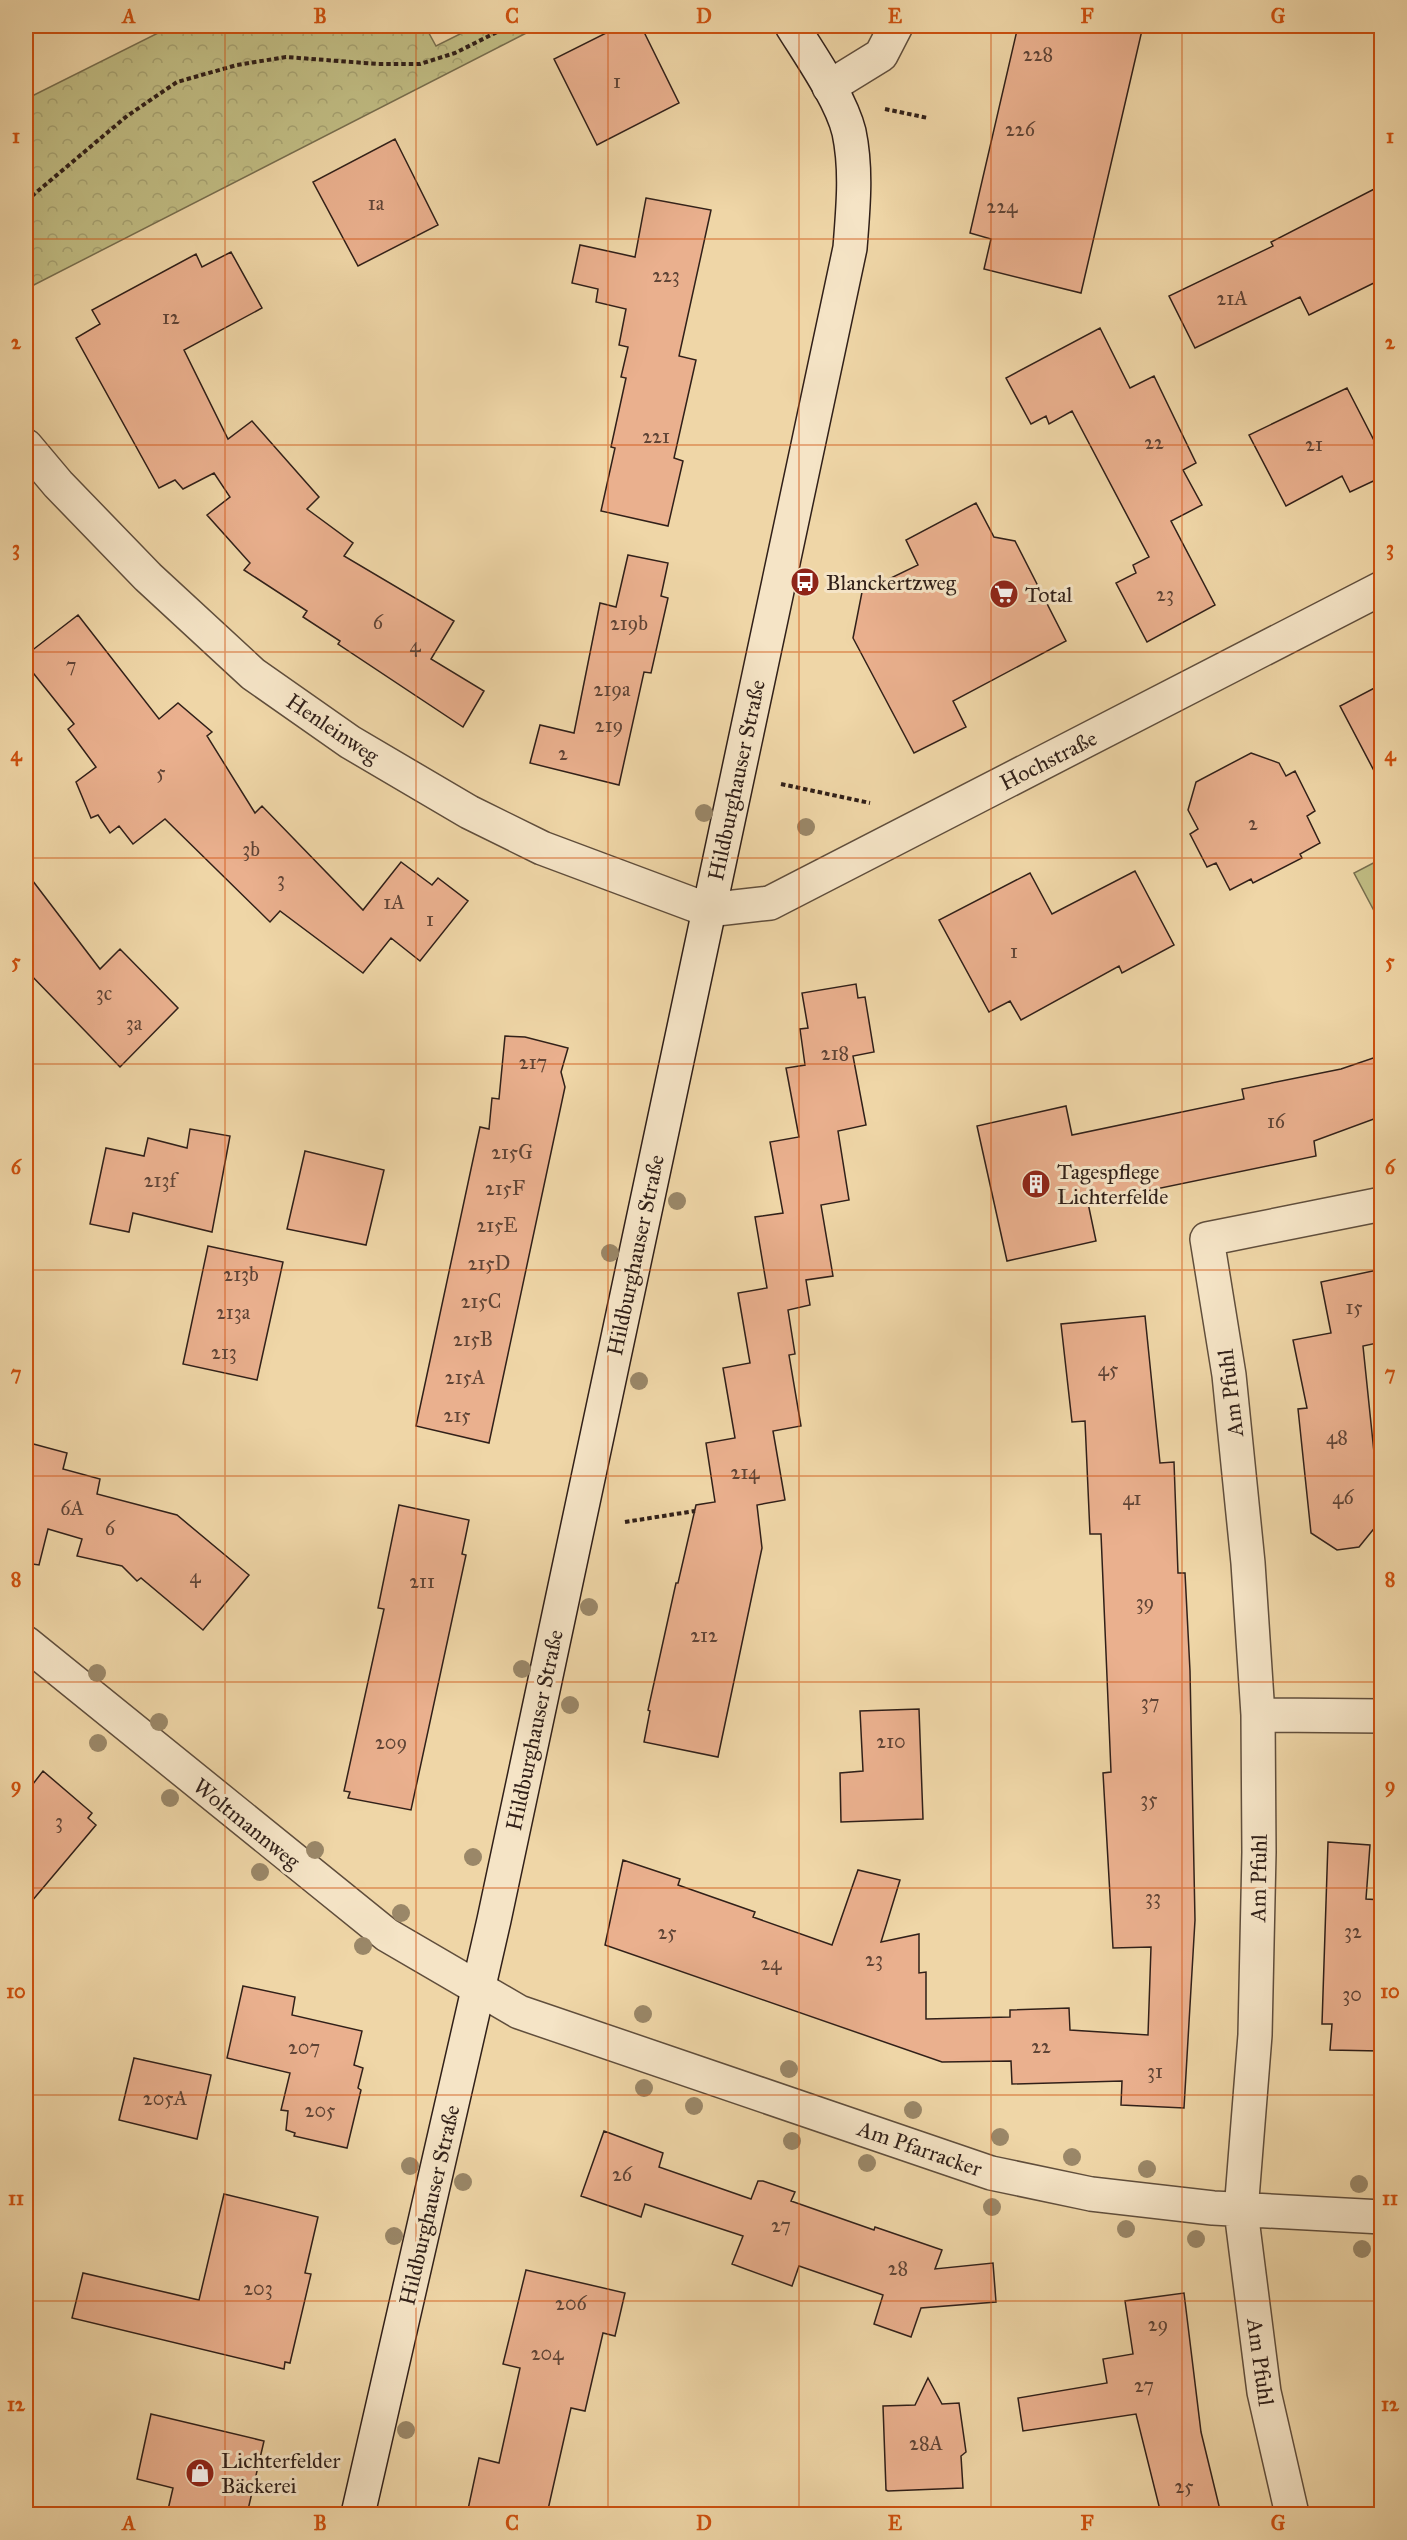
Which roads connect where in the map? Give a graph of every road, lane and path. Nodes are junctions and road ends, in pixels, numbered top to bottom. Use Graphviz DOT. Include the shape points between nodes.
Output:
graph roads {
  1 [pos="509,26"];
  2 [pos="792,26"];
  3 [pos="896,26"];
  4 [pos="829,87"];
  5 [pos="893,112"];
  6 [pos="928,118"];
  7 [pos="26,201"];
  8 [pos="26,446"];
  9 [pos="1382,588"];
  10 [pos="781,784"];
  11 [pos="874,804"];
  12 [pos="708,910"];
  13 [pos="1382,1203"];
  14 [pos="695,1511"];
  15 [pos="625,1522"];
  16 [pos="26,1643"];
  17 [pos="1258,1715"];
  18 [pos="1382,1716"];
  19 [pos="479,1990"];
  20 [pos="1241,2211"];
  21 [pos="1382,2217"];
  22 [pos="358,2514"];
  23 [pos="1292,2514"];
  1 -- 7 [label="path" via="455,53 420,63 286,57 237,65 177,82 127,116"];
  2 -- 4 [label="street"];
  3 -- 4 [label="street" via="881,55"];
  4 -- 12 [label="street, Hildburghauser Straße" via="848,131 855,189 850,248"];
  5 -- 6 [label="path"];
  8 -- 12 [label="street, Henleinweg" via="148,577 253,674 350,742 469,812 542,848"];
  9 -- 12 [label="street, Hochstraße" via="770,903"];
  10 -- 11 [label="path"];
  12 -- 19 [label="street, Hildburghauser Straße"];
  13 -- 17 [label="street, Am Pfuhl" via="1207,1239 1229,1375"];
  14 -- 15 [label="path"];
  16 -- 19 [label="street, Woltmannweg" via="387,1935"];
  17 -- 18 [label="street"];
  17 -- 20 [label="street, Am Pfuhl" via="1255,2035"];
  19 -- 20 [label="street, Am Pfarracker" via="519,2012 991,2173 1091,2194"];
  19 -- 22 [label="street, Hildburghauser Straße"];
  20 -- 21 [label="street, Am Pfarracker"];
  20 -- 23 [label="street, Am Pfuhl" via="1264,2392"];
}
